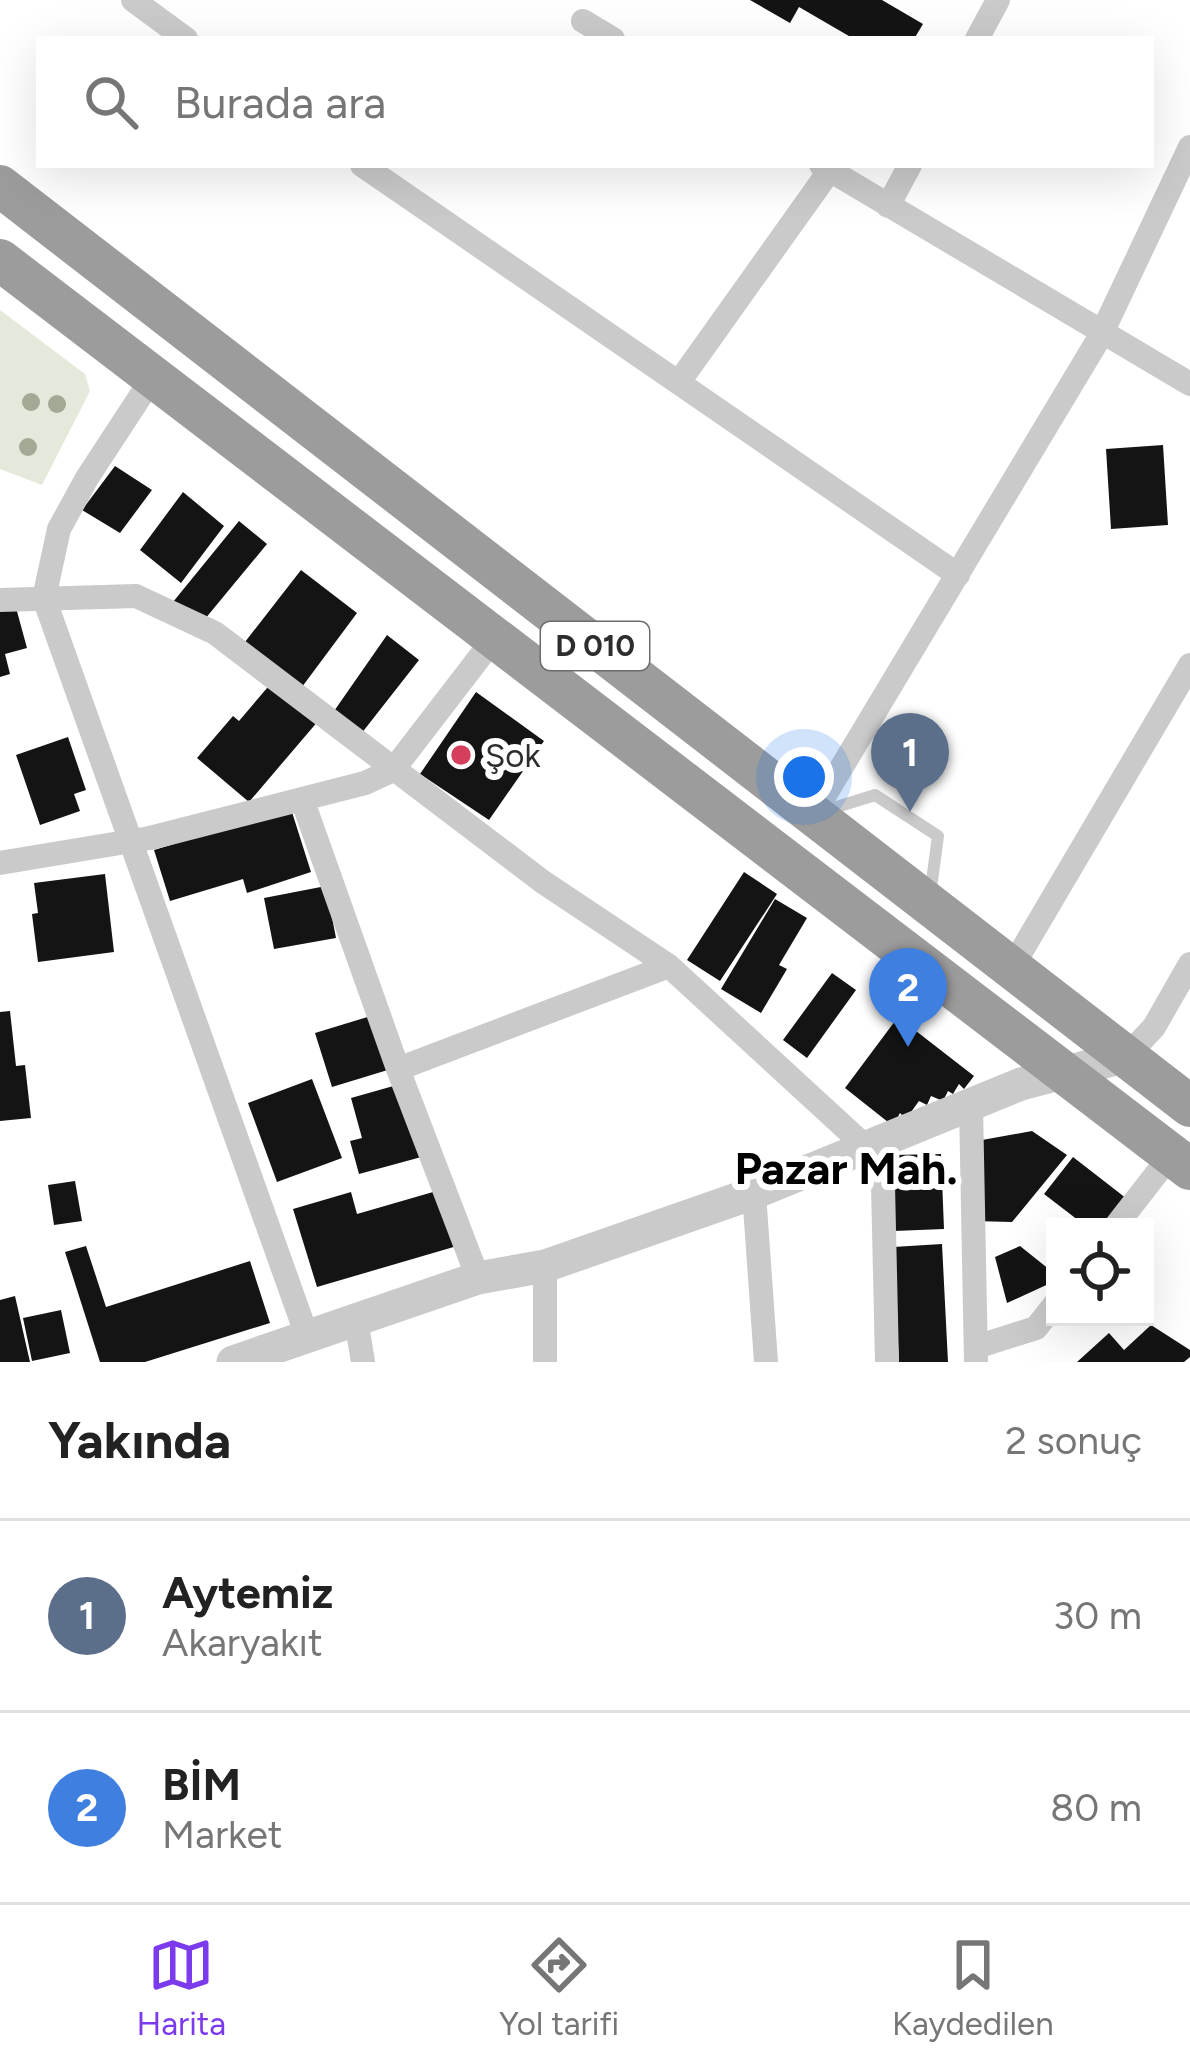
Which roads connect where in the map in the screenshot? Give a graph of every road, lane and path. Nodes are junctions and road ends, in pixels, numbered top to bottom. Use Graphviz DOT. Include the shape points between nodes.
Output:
graph roads {
  1 [pos="133,0"];
  2 [pos="992,2"];
  3 [pos="584,21"];
  4 [pos="182,36"];
  5 [pos="608,36"];
  6 [pos="978,36"];
  7 [pos="1190,147"];
  8 [pos="366,168"];
  9 [pos="825,168"];
  10 [pos="908,168"];
  11 [pos="0,186"];
  12 [pos="1182,186"];
  13 [pos="888,206"];
  14 [pos="0,260"];
  15 [pos="1101,335"];
  16 [pos="153,377"];
  17 [pos="679,382"];
  18 [pos="1190,384"];
  19 [pos="958,575"];
  20 [pos="44,598"];
  21 [pos="0,600"];
  22 [pos="496,637"];
  23 [pos="1190,665"];
  24 [pos="393,770"];
  25 [pos="302,799"];
  26 [pos="813,815"];
  27 [pos="129,842"];
  28 [pos="0,863"];
  29 [pos="929,903"];
  30 [pos="1190,964"];
  31 [pos="669,966"];
  32 [pos="1011,969"];
  33 [pos="1127,1056"];
  34 [pos="398,1069"];
  35 [pos="1063,1073"];
  36 [pos="970,1105"];
  37 [pos="1190,1106"];
  38 [pos="874,1144"];
  39 [pos="1181,1162"];
  40 [pos="754,1192"];
  41 [pos="1124,1218"];
  42 [pos="545,1266"];
  43 [pos="478,1278"];
  44 [pos="1046,1315"];
  45 [pos="356,1319"];
  46 [pos="307,1336"];
  47 [pos="976,1354"];
  48 [pos="233,1362"];
  49 [pos="363,1362"];
  50 [pos="545,1362"];
  51 [pos="766,1362"];
  52 [pos="886,1362"];
  1 -- 4 [label="street"];
  2 -- 6 [label="street"];
  3 -- 5 [label="street"];
  7 -- 12 [label="street"];
  8 -- 17 [label="street"];
  9 -- 13 [label="street"];
  9 -- 17 [label="street"];
  10 -- 13 [label="street"];
  11 -- 26 [label="highway, D 010"];
  12 -- 15 [label="street"];
  13 -- 15 [label="street"];
  14 -- 16 [label="highway, D 010"];
  15 -- 18 [label="street"];
  15 -- 19 [label="street"];
  16 -- 20 [label="street" via="58,529"];
  16 -- 22 [label="highway, D 010"];
  17 -- 19 [label="street"];
  19 -- 26 [label="street"];
  20 -- 21 [label="street"];
  20 -- 24 [label="street" via="136,596 200,626"];
  20 -- 27 [label="street"];
  22 -- 24 [label="street"];
  22 -- 35 [label="highway, D 010"];
  23 -- 32 [label="street"];
  24 -- 25 [label="street"];
  24 -- 31 [label="street"];
  25 -- 27 [label="street"];
  25 -- 34 [label="street"];
  26 -- 29 [label="highway, D 010"];
  26 -- 29 [label="lane" via="875,794 938,836"];
  27 -- 28 [label="street"];
  27 -- 46 [label="street"];
  29 -- 32 [label="highway, D 010"];
  30 -- 33 [label="street" via="1154,1028"];
  31 -- 34 [label="street"];
  31 -- 38 [label="street"];
  32 -- 33 [label="highway, D 010"];
  33 -- 35 [label="street"];
  33 -- 37 [label="highway, D 010"];
  34 -- 43 [label="street"];
  35 -- 36 [label="street"];
  35 -- 39 [label="highway, D 010"];
  36 -- 38 [label="street"];
  36 -- 47 [label="street"];
  38 -- 40 [label="street"];
  38 -- 52 [label="street"];
  39 -- 41 [label="street"];
  40 -- 42 [label="street"];
  40 -- 51 [label="street"];
  42 -- 43 [label="street"];
  42 -- 50 [label="street"];
  43 -- 45 [label="street"];
  44 -- 47 [label="street" via="1036,1328"];
  45 -- 46 [label="street"];
  45 -- 49 [label="street"];
  46 -- 48 [label="street"];
}
